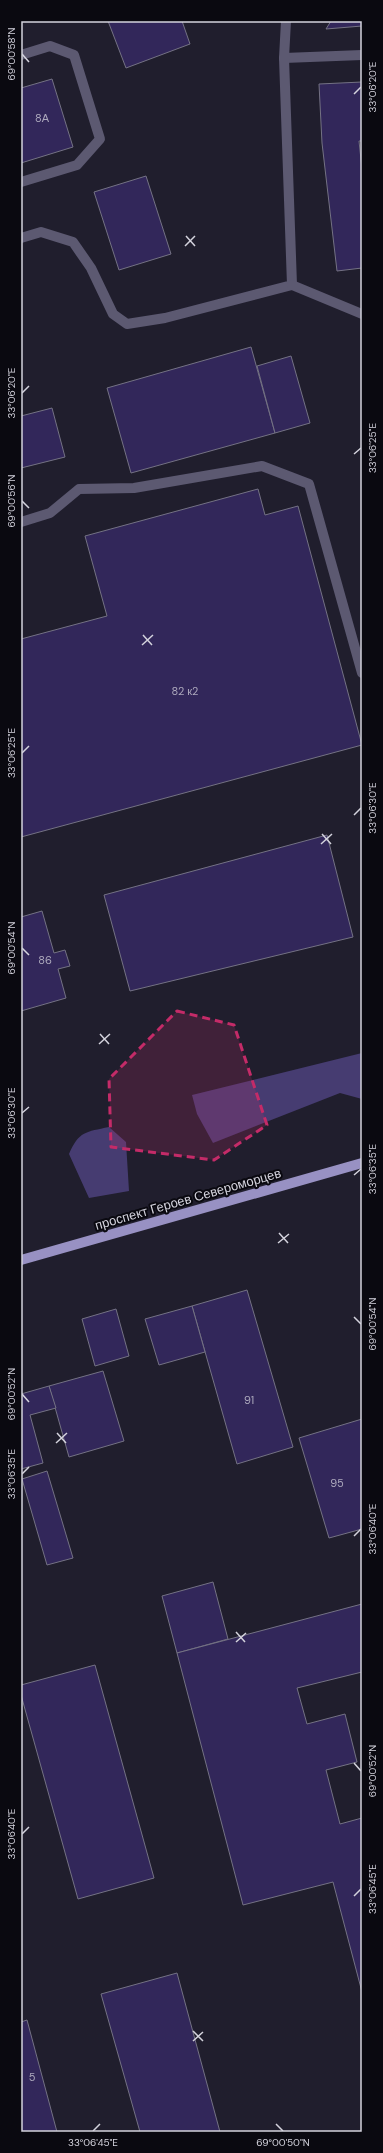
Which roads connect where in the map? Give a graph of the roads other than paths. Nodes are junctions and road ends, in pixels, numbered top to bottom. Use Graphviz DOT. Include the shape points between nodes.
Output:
graph roads {
  1 [pos="286,21"];
  2 [pos="21,55"];
  3 [pos="362,56"];
  4 [pos="284,58"];
  5 [pos="21,182"];
  6 [pos="21,238"];
  7 [pos="292,285"];
  8 [pos="362,315"];
  9 [pos="21,522"];
  10 [pos="362,674"];
  11 [pos="362,1163"];
  12 [pos="21,1260"];
  1 -- 4 [label="lane"];
  2 -- 5 [label="lane" via="50,46 74,55 100,140 77,165"];
  3 -- 4 [label="lane"];
  4 -- 7 [label="lane"];
  6 -- 7 [label="lane" via="41,232 73,242 91,268 112,314 127,324 172,316"];
  7 -- 8 [label="lane"];
  9 -- 10 [label="lane" via="50,514 79,489 134,488 262,466 309,484"];
  11 -- 12 [label="main road, проспект Героев Североморцев"];
}
